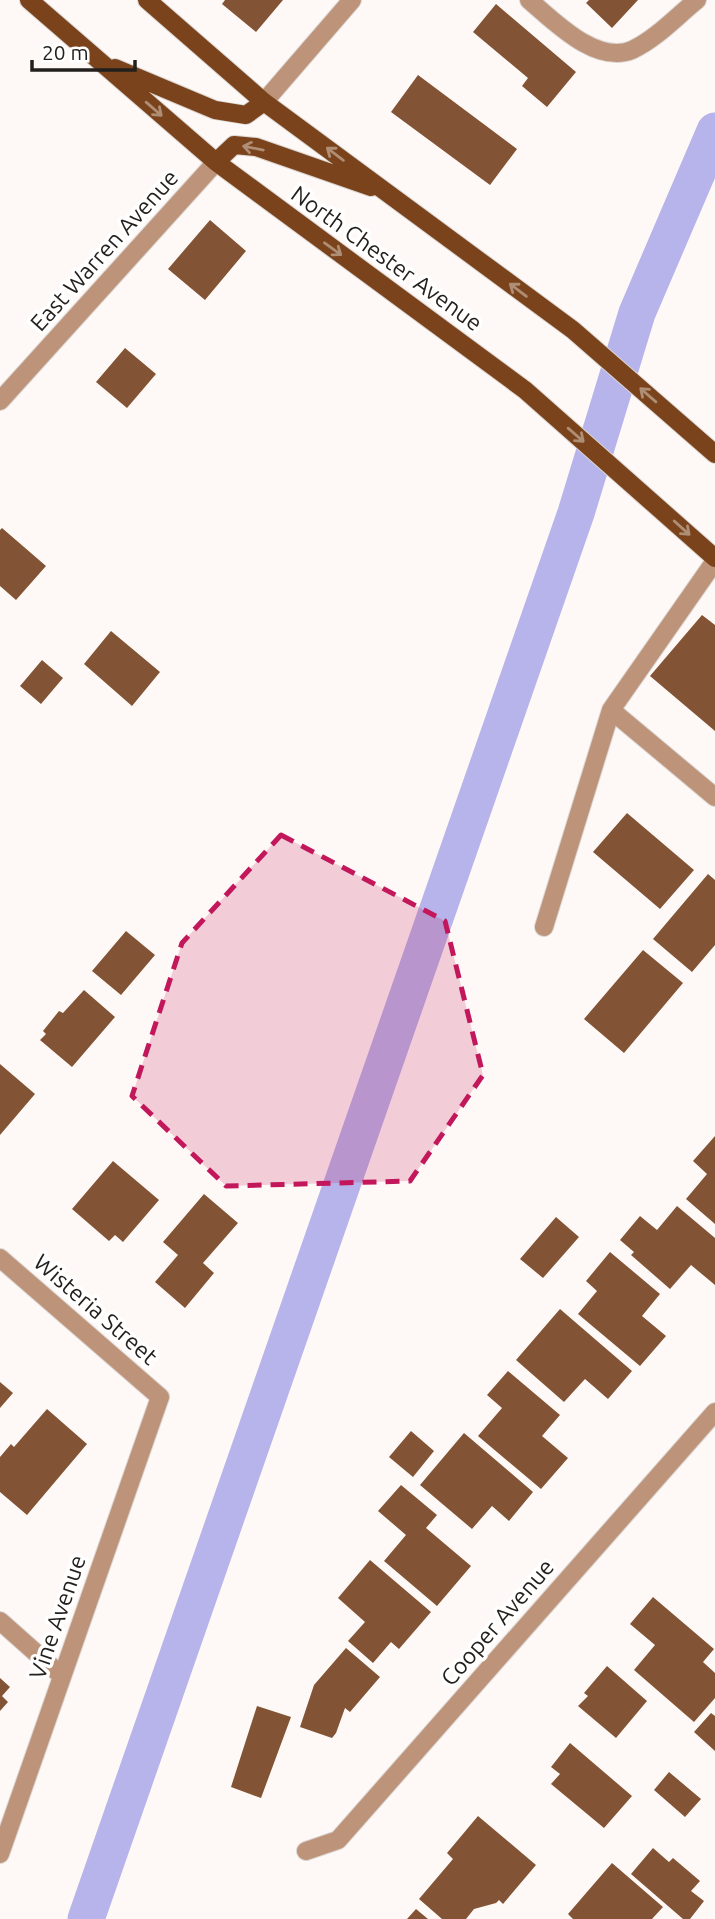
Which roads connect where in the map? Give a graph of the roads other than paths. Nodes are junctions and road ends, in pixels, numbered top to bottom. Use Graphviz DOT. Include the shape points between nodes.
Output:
graph roads {
  1 [pos="29,0"];
  2 [pos="147,0"];
  3 [pos="352,0"];
  4 [pos="529,0"];
  5 [pos="697,0"];
  6 [pos="99,61"];
  7 [pos="264,102"];
  8 [pos="216,162"];
  9 [pos="387,193"];
  10 [pos="0,401"];
  11 [pos="715,454"];
  12 [pos="715,560"];
  13 [pos="611,710"];
  14 [pos="715,797"];
  15 [pos="544,927"];
  16 [pos="0,1258"];
  17 [pos="160,1397"];
  18 [pos="715,1412"];
  19 [pos="0,1621"];
  20 [pos="62,1676"];
  21 [pos="306,1851"];
  22 [pos="0,1854"];
  1 -- 6 [label="main road, North Chester Avenue"];
  2 -- 7 [label="main road"];
  3 -- 7 [label="street"];
  4 -- 5 [label="street" via="591,47 620,53 649,40"];
  6 -- 7 [label="main road" via="215,110 246,115"];
  6 -- 8 [label="main road, North Chester Avenue, one-way"];
  9 -- 7 [label="main road, one-way"];
  9 -- 8 [label="main road, one-way" via="257,147 234,145"];
  8 -- 10 [label="street, East Warren Avenue"];
  8 -- 12 [label="main road, North Chester Avenue, one-way" via="525,390"];
  11 -- 9 [label="main road, one-way" via="573,330"];
  12 -- 13 [label="street"];
  13 -- 14 [label="street"];
  13 -- 15 [label="street"];
  16 -- 17 [label="street, Wisteria Street"];
  17 -- 20 [label="street, Vine Avenue"];
  18 -- 21 [label="street, Cooper Avenue" via="338,1840"];
  19 -- 20 [label="street"];
  20 -- 22 [label="street, Vine Avenue"];
}
